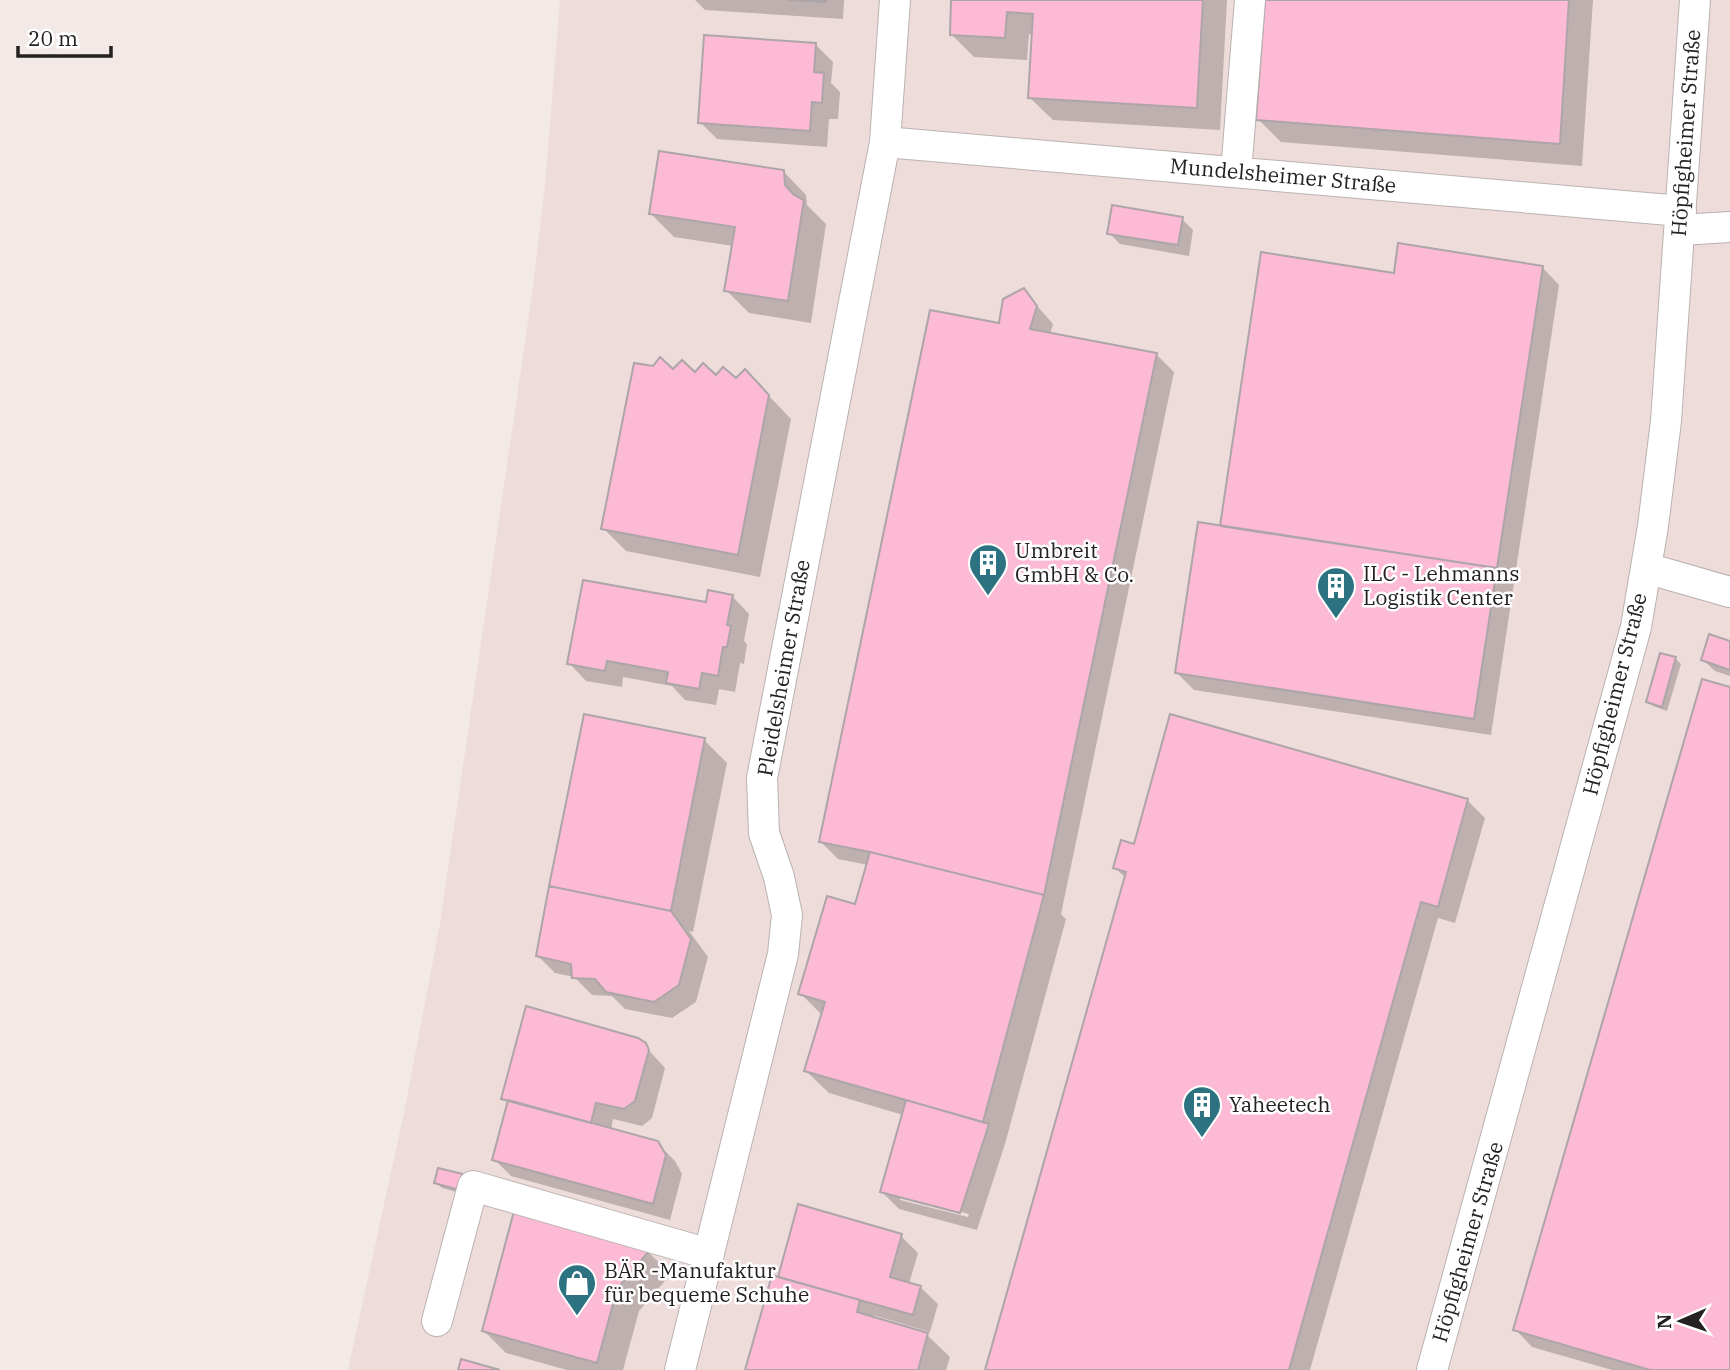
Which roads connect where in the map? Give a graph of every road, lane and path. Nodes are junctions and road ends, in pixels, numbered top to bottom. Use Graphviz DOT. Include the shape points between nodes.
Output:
graph roads {
  1 [pos="895,0"];
  2 [pos="1250,0"];
  3 [pos="1695,0"];
  4 [pos="884,142"];
  5 [pos="1236,172"];
  6 [pos="1680,220"];
  7 [pos="1730,227"];
  8 [pos="1646,568"];
  9 [pos="1730,592"];
  10 [pos="709,1254"];
  11 [pos="437,1321"];
  12 [pos="680,1370"];
  13 [pos="1432,1370"];
  1 -- 4 [label="street, Pleidelsheimer Straße"];
  2 -- 5 [label="street"];
  3 -- 6 [label="street, Höpfigheimer Straße"];
  4 -- 5 [label="street, Mundelsheimer Straße"];
  4 -- 10 [label="street, Pleidelsheimer Straße" via="762,778 764,833 787,915 783,954"];
  5 -- 6 [label="street, Mundelsheimer Straße"];
  6 -- 7 [label="street, Mundelsheimer Straße"];
  6 -- 8 [label="street, Höpfigheimer Straße" via="1666,421"];
  8 -- 9 [label="street"];
  8 -- 13 [label="street, Höpfigheimer Straße" via="1636,627"];
  10 -- 11 [label="street" via="473,1186"];
  10 -- 12 [label="street, Pleidelsheimer Straße"];
}
